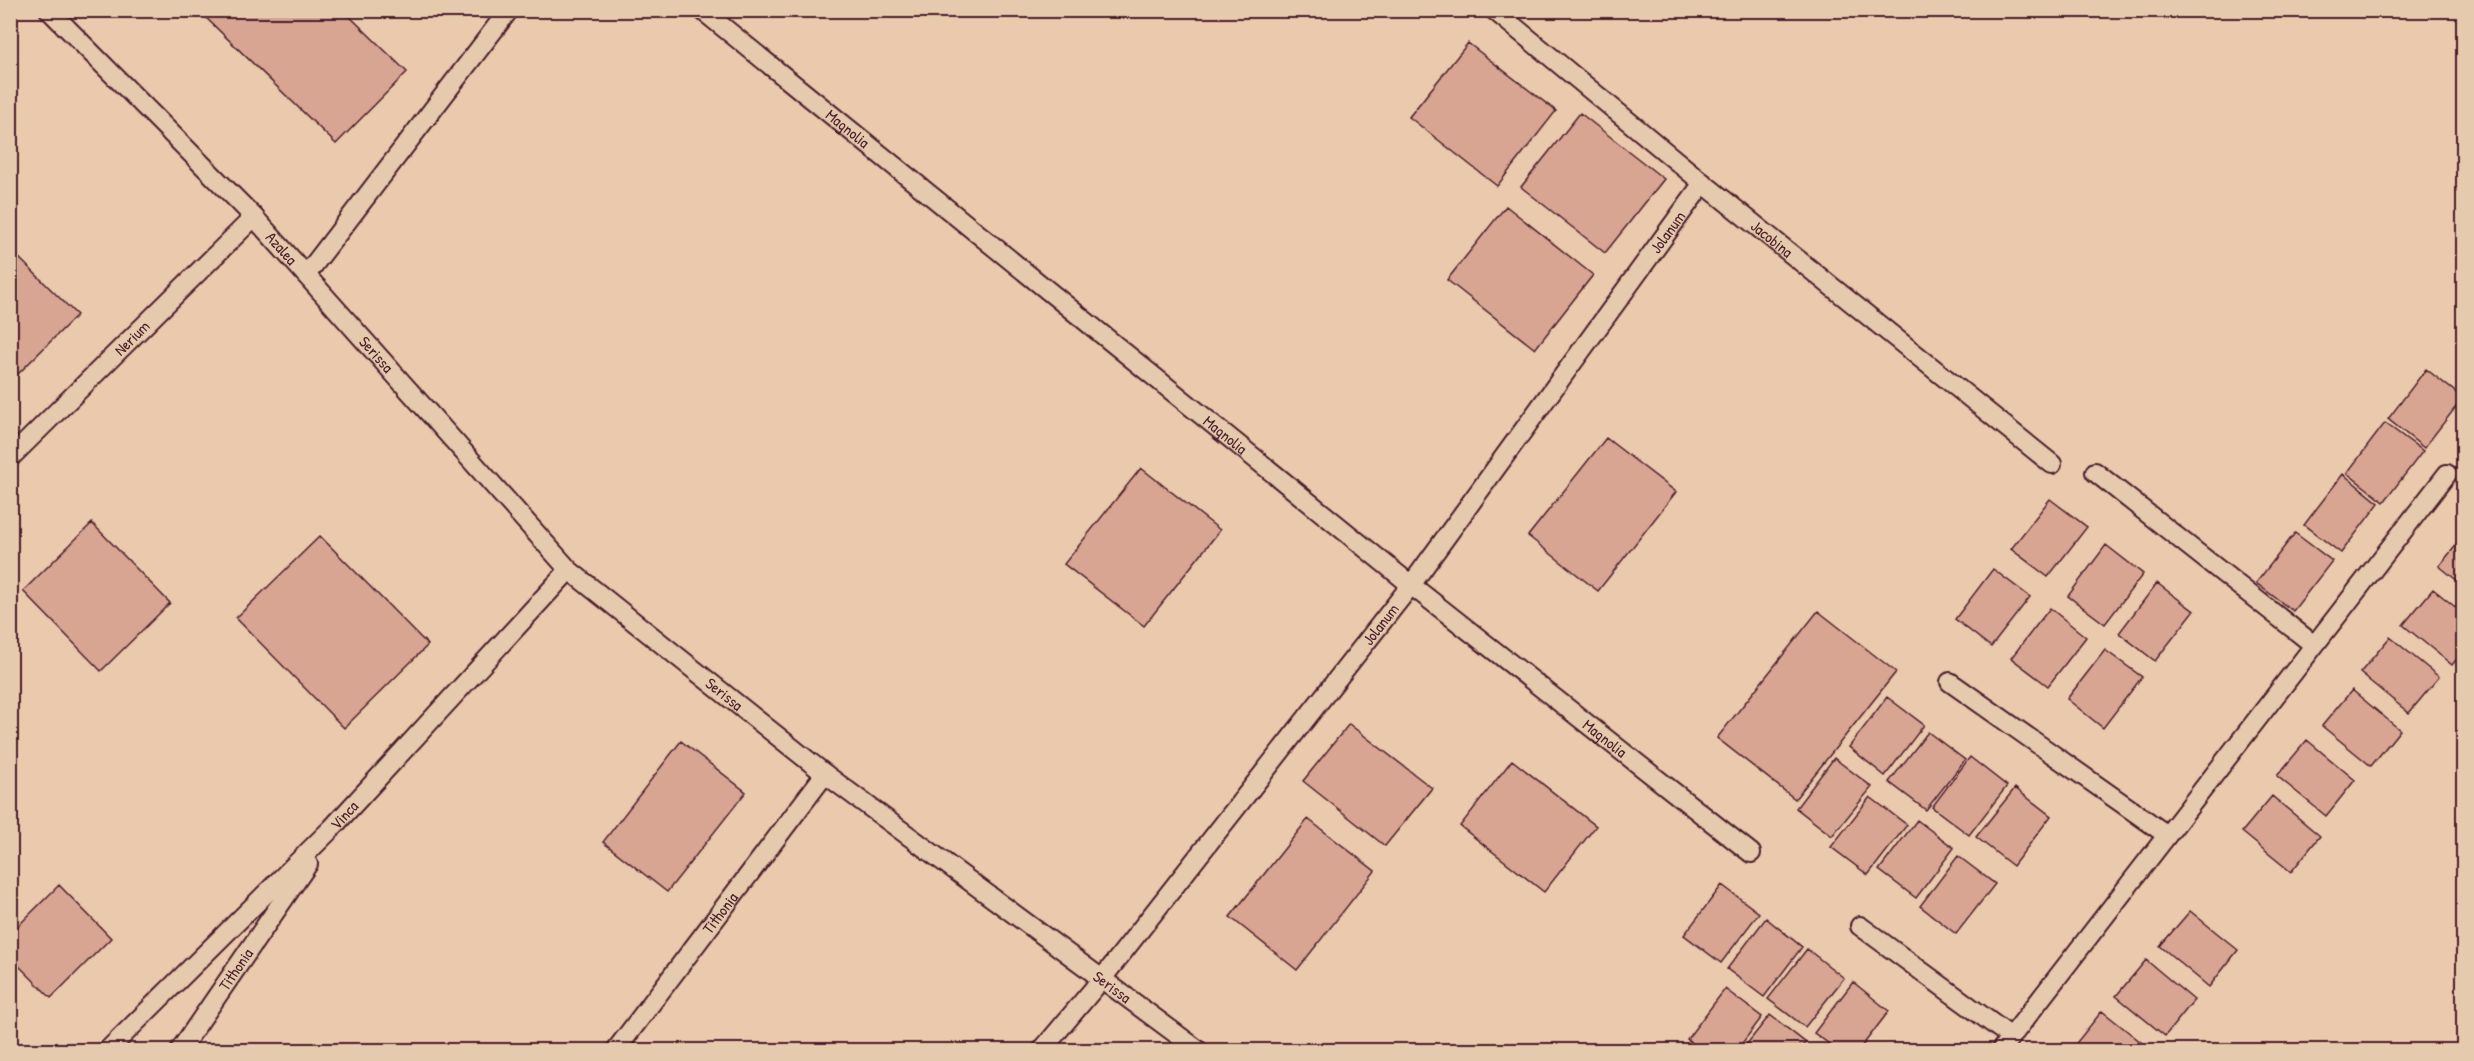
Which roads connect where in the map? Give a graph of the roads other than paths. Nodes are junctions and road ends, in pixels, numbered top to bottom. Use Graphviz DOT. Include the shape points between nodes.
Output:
graph roads {
  1 [pos="49,10"];
  2 [pos="510,10"];
  3 [pos="702,10"];
  4 [pos="1494,10"];
  5 [pos="1703,183"];
  6 [pos="254,217"];
  7 [pos="306,275"];
  8 [pos="10,458"];
  9 [pos="2052,464"];
  10 [pos="2095,472"];
  11 [pos="2447,474"];
  12 [pos="569,570"];
  13 [pos="1411,585"];
  14 [pos="2314,645"];
  15 [pos="1950,682"];
  16 [pos="825,774"];
  17 [pos="332,828"];
  18 [pos="2168,835"];
  19 [pos="1751,854"];
  20 [pos="1860,926"];
  21 [pos="1101,980"];
  22 [pos="2006,1043"];
  23 [pos="108,1050"];
  24 [pos="180,1050"];
  25 [pos="616,1050"];
  26 [pos="1042,1050"];
  27 [pos="1198,1050"];
  1 -- 6 [label="lane, Azalea"];
  2 -- 7 [label="lane, Azalea"];
  3 -- 13 [label="lane, Magnolia"];
  4 -- 5 [label="lane, Jacobina"];
  5 -- 9 [label="lane, Jacobina"];
  5 -- 13 [label="lane, Jolanum"];
  6 -- 7 [label="lane, Azalea"];
  6 -- 8 [label="lane, Nerium"];
  7 -- 12 [label="lane, Serissa"];
  10 -- 14 [label="lane"];
  11 -- 14 [label="lane"];
  12 -- 16 [label="lane, Serissa"];
  12 -- 17 [label="lane, Vinca"];
  13 -- 19 [label="lane, Magnolia"];
  13 -- 21 [label="lane, Jolanum"];
  14 -- 18 [label="lane"];
  15 -- 18 [label="lane"];
  16 -- 21 [label="lane, Serissa"];
  16 -- 25 [label="lane, Tithonia"];
  17 -- 23 [label="lane, Vinca"];
  17 -- 24 [label="lane, Tithonia"];
  18 -- 22 [label="lane"];
  20 -- 22 [label="lane"];
  21 -- 26 [label="lane, Jolanum"];
  21 -- 27 [label="lane, Serissa"];
}
